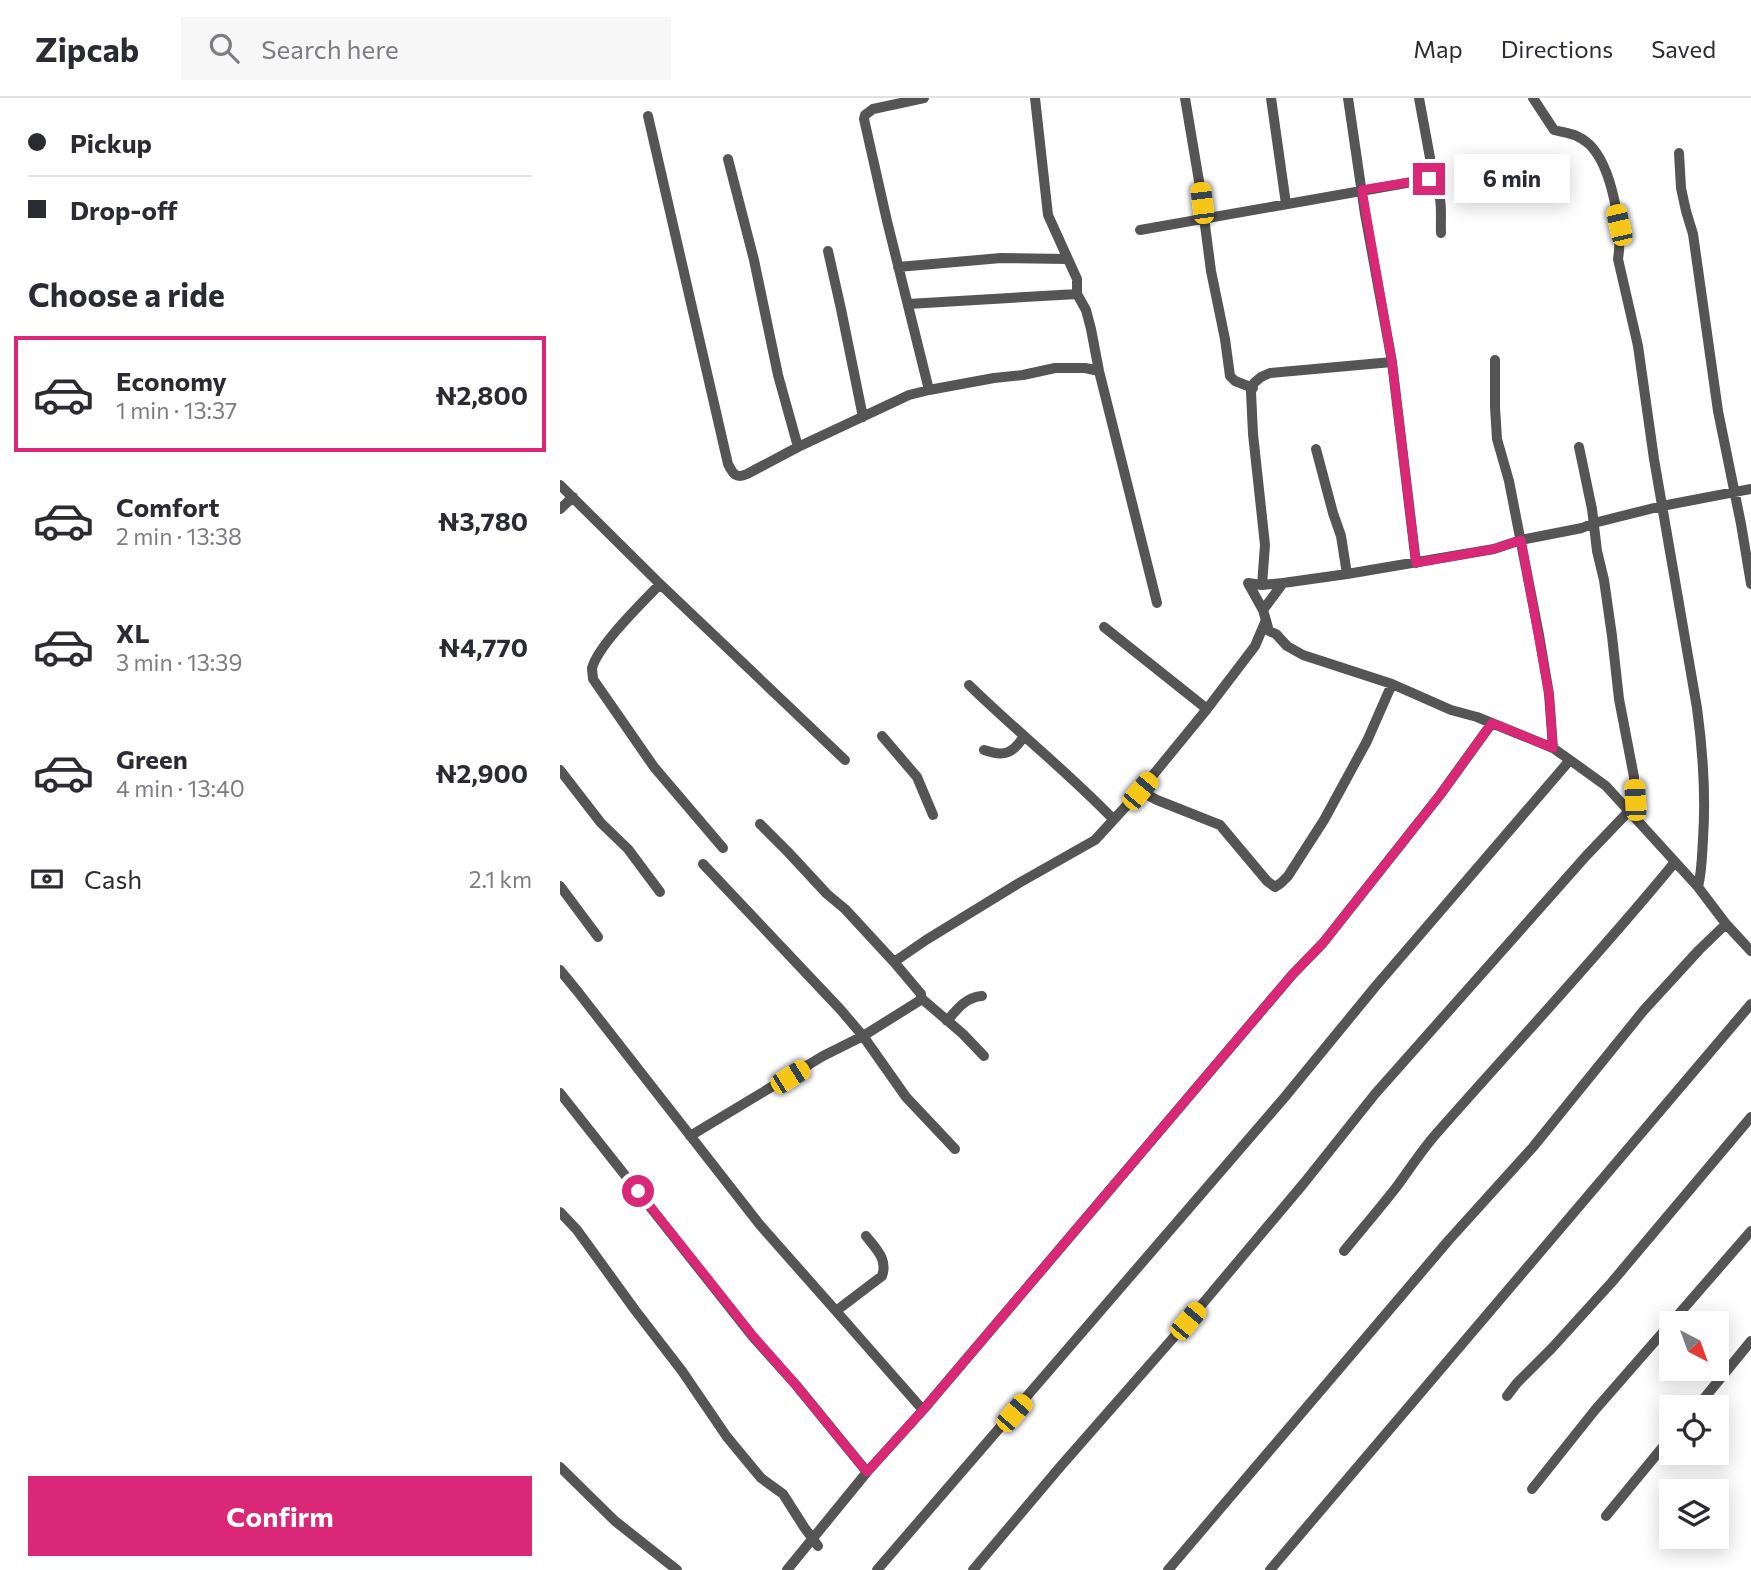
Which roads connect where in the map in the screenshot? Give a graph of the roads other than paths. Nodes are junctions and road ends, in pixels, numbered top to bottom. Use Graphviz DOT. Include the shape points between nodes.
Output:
graph roads {
  1 [pos="924,98"];
  2 [pos="1035,98"];
  3 [pos="1185,98"];
  4 [pos="1271,98"];
  5 [pos="1348,98"];
  6 [pos="1419,98"];
  7 [pos="1533,98"];
  8 [pos="648,116"];
  9 [pos="1679,153"];
  10 [pos="728,159"];
  11 [pos="1429,179"];
  12 [pos="1362,190"];
  13 [pos="1286,204"];
  14 [pos="1204,219"];
  15 [pos="1140,230"];
  16 [pos="1441,233"];
  17 [pos="828,251"];
  18 [pos="1068,259"];
  19 [pos="898,267"];
  20 [pos="1077,294"];
  21 [pos="908,304"];
  22 [pos="1495,360"];
  23 [pos="1392,362"];
  24 [pos="1099,371"];
  25 [pos="1252,388"];
  26 [pos="929,390"];
  27 [pos="863,417"];
  28 [pos="798,447"];
  29 [pos="1579,447"];
  30 [pos="1316,450"];
  31 [pos="560,485"];
  32 [pos="1751,489"];
  33 [pos="1734,493"];
  34 [pos="573,497"];
  35 [pos="1662,506"];
  36 [pos="560,509"];
  37 [pos="1594,523"];
  38 [pos="1521,540"];
  39 [pos="1416,563"];
  40 [pos="1347,574"];
  41 [pos="1283,583"];
  42 [pos="660,584"];
  43 [pos="1751,584"];
  44 [pos="1262,585"];
  45 [pos="1157,603"];
  46 [pos="1265,615"];
  47 [pos="1104,627"];
  48 [pos="1276,634"];
  49 [pos="1255,646"];
  50 [pos="1392,684"];
  51 [pos="969,685"];
  52 [pos="1207,709"];
  53 [pos="1492,723"];
  54 [pos="882,736"];
  55 [pos="1024,736"];
  56 [pos="1553,748"];
  57 [pos="984,750"];
  58 [pos="845,760"];
  59 [pos="1570,760"];
  60 [pos="560,770"];
  61 [pos="1140,791"];
  62 [pos="1632,814"];
  63 [pos="933,815"];
  64 [pos="1113,819"];
  65 [pos="760,824"];
  66 [pos="723,848"];
  67 [pos="1675,862"];
  68 [pos="703,864"];
  69 [pos="560,886"];
  70 [pos="1698,887"];
  71 [pos="660,892"];
  72 [pos="1727,925"];
  73 [pos="597,937"];
  74 [pos="1751,951"];
  75 [pos="894,962"];
  76 [pos="560,971"];
  77 [pos="982,996"];
  78 [pos="921,998"];
  79 [pos="1751,1004"];
  80 [pos="947,1021"];
  81 [pos="863,1036"];
  82 [pos="984,1056"];
  83 [pos="560,1093"];
  84 [pos="1751,1117"];
  85 [pos="690,1136"];
  86 [pos="955,1149"];
  87 [pos="560,1212"];
  88 [pos="1751,1231"];
  89 [pos="866,1236"];
  90 [pos="1344,1251"];
  91 [pos="836,1311"];
  92 [pos="1681,1311"];
  93 [pos="1659,1337"];
  94 [pos="1751,1341"];
  95 [pos="1707,1395"];
  96 [pos="1507,1396"];
  97 [pos="923,1410"];
  98 [pos="1659,1452"];
  99 [pos="560,1467"];
  100 [pos="867,1472"];
  101 [pos="1532,1489"];
  102 [pos="1606,1516"];
  103 [pos="815,1542"];
  104 [pos="677,1570"];
  105 [pos="786,1570"];
  106 [pos="877,1570"];
  107 [pos="973,1570"];
  108 [pos="1168,1570"];
  109 [pos="1270,1570"];
  1 -- 19 [label="street" via="873,109 864,120"];
  2 -- 18 [label="street" via="1048,215"];
  3 -- 14 [label="street"];
  4 -- 13 [label="street"];
  5 -- 12 [label="street"];
  6 -- 11 [label="street" via="1433,174"];
  7 -- 35 [label="street" via="1554,130 1588,143 1608,177 1619,225 1618,260 1638,346"];
  8 -- 28 [label="street" via="728,464 740,477"];
  9 -- 33 [label="street" via="1681,188 1693,234"];
  10 -- 28 [label="street"];
  11 -- 12 [label="street"];
  11 -- 16 [label="street" via="1440,194"];
  12 -- 13 [label="street"];
  12 -- 23 [label="street"];
  13 -- 14 [label="street"];
  14 -- 15 [label="street"];
  14 -- 25 [label="street" via="1230,376"];
  17 -- 27 [label="street"];
  18 -- 19 [label="street" via="1001,258"];
  18 -- 20 [label="street" via="1077,279"];
  19 -- 21 [label="street"];
  20 -- 21 [label="street"];
  20 -- 24 [label="street"];
  21 -- 26 [label="street"];
  22 -- 38 [label="street" via="1497,439"];
  23 -- 25 [label="street" via="1270,373"];
  23 -- 39 [label="street"];
  24 -- 26 [label="street" via="1055,368"];
  24 -- 45 [label="street"];
  25 -- 44 [label="street" via="1265,545"];
  26 -- 27 [label="street"];
  27 -- 28 [label="street"];
  29 -- 37 [label="street"];
  30 -- 40 [label="street"];
  31 -- 34 [label="street"];
  32 -- 33 [label="street"];
  33 -- 35 [label="street"];
  33 -- 43 [label="street"];
  34 -- 36 [label="street"];
  34 -- 42 [label="street"];
  35 -- 37 [label="street"];
  35 -- 70 [label="street" via="1702,747 1706,802"];
  37 -- 38 [label="street"];
  37 -- 62 [label="street" via="1634,777"];
  38 -- 39 [label="street"];
  38 -- 56 [label="street" via="1549,694"];
  39 -- 40 [label="street"];
  40 -- 41 [label="street"];
  41 -- 44 [label="street"];
  41 -- 46 [label="street"];
  42 -- 58 [label="street"];
  42 -- 66 [label="street" via="602,650 592,668 593,679 654,767"];
  44 -- 46 [label="street" via="1248,583"];
  46 -- 48 [label="street" via="1269,631"];
  46 -- 49 [label="street"];
  47 -- 52 [label="street"];
  48 -- 49 [label="street"];
  48 -- 50 [label="street" via="1303,655"];
  49 -- 52 [label="street"];
  50 -- 53 [label="street"];
  50 -- 61 [label="street" via="1324,820 1288,876 1275,887 1220,825"];
  51 -- 55 [label="street"];
  52 -- 61 [label="street"];
  53 -- 56 [label="street"];
  53 -- 97 [label="street" via="1323,943"];
  54 -- 63 [label="street" via="917,777"];
  55 -- 57 [label="street" via="1009,752"];
  55 -- 64 [label="street"];
  56 -- 59 [label="street"];
  59 -- 62 [label="street" via="1606,786"];
  59 -- 106 [label="street"];
  60 -- 71 [label="street"];
  61 -- 64 [label="street"];
  62 -- 67 [label="street"];
  62 -- 107 [label="street" via="1586,856 1376,1094"];
  64 -- 75 [label="street" via="1095,840"];
  65 -- 75 [label="street"];
  67 -- 70 [label="street"];
  67 -- 90 [label="street" via="1434,1136"];
  68 -- 81 [label="street"];
  69 -- 73 [label="street"];
  70 -- 72 [label="street"];
  72 -- 74 [label="street"];
  72 -- 108 [label="street" via="1644,1010 1533,1147"];
  75 -- 78 [label="street"];
  76 -- 85 [label="street"];
  77 -- 80 [label="street" via="965,1002"];
  78 -- 80 [label="street"];
  78 -- 81 [label="street"];
  79 -- 109 [label="street"];
  80 -- 82 [label="street"];
  81 -- 85 [label="street"];
  81 -- 86 [label="street" via="906,1097"];
  83 -- 100 [label="street"];
  84 -- 96 [label="street" via="1612,1282"];
  85 -- 91 [label="street"];
  87 -- 103 [label="street" via="727,1437 761,1478 783,1494"];
  88 -- 92 [label="street"];
  89 -- 91 [label="street" via="883,1259 882,1276"];
  91 -- 97 [label="street"];
  93 -- 101 [label="street"];
  94 -- 95 [label="street"];
  97 -- 100 [label="street"];
  98 -- 102 [label="street"];
  99 -- 104 [label="street" via="615,1521"];
  100 -- 103 [label="street"];
  103 -- 105 [label="street"];
}
